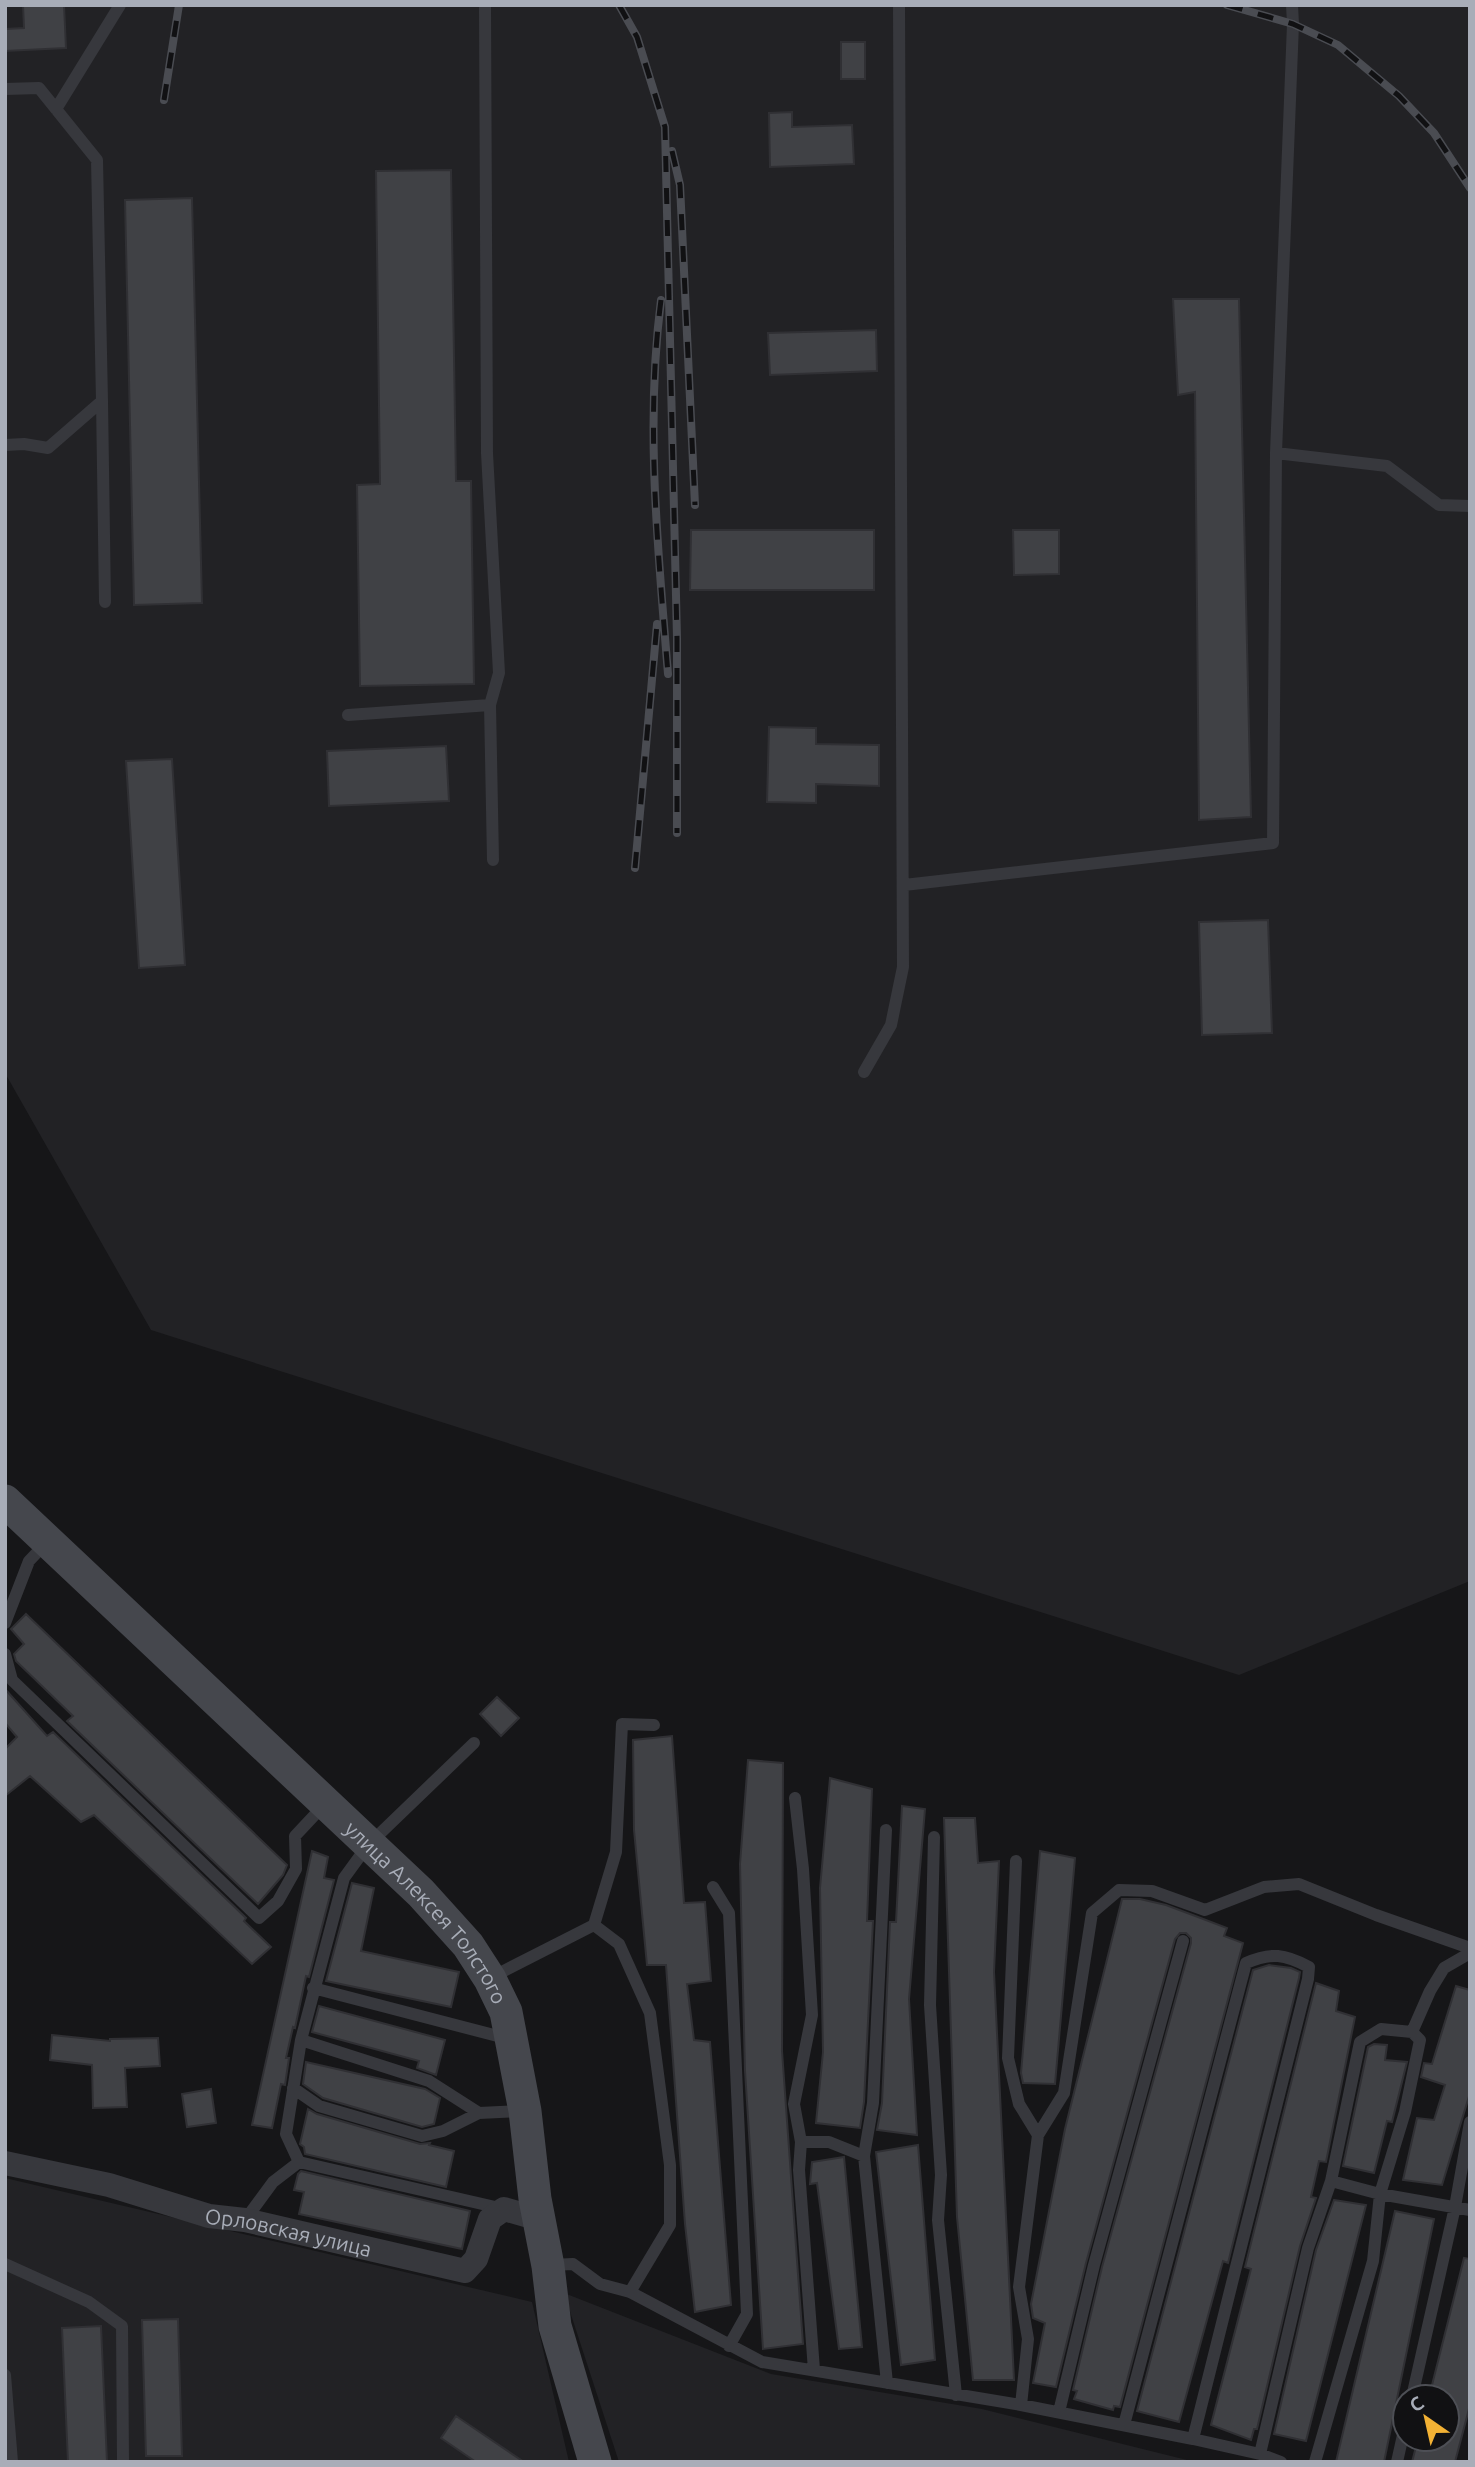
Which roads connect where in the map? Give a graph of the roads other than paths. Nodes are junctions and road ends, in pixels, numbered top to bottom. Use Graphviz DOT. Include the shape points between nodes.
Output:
graph roads {
  1 [pos="120,5"];
  2 [pos="485,5"];
  3 [pos="899,5"];
  4 [pos="1292,5"];
  5 [pos="5,89"];
  6 [pos="56,109"];
  7 [pos="102,401"];
  8 [pos="5,445"];
  9 [pos="1276,453"];
  10 [pos="1470,506"];
  11 [pos="105,602"];
  12 [pos="489,705"];
  13 [pos="348,715"];
  14 [pos="493,860"];
  15 [pos="904,885"];
  16 [pos="864,1072"];
  17 [pos="5,1501"];
  18 [pos="48,1541"];
  19 [pos="5,1623"];
  20 [pos="5,1654"];
  21 [pos="654,1725"];
  22 [pos="474,1743"];
  23 [pos="795,1798"];
  24 [pos="325,1804"];
  25 [pos="886,1830"];
  26 [pos="934,1837"];
  27 [pos="368,1845"];
  28 [pos="1016,1861"];
  29 [pos="713,1887"];
  30 [pos="594,1925"];
  31 [pos="1183,1941"];
  32 [pos="1470,1950"];
  33 [pos="490,1979"];
  34 [pos="313,1989"];
  35 [pos="1412,2032"];
  36 [pos="301,2040"];
  37 [pos="512,2040"];
  38 [pos="293,2088"];
  39 [pos="524,2110"];
  40 [pos="479,2113"];
  41 [pos="1470,2122"];
  42 [pos="1038,2135"];
  43 [pos="801,2142"];
  44 [pos="864,2156"];
  45 [pos="299,2162"];
  46 [pos="5,2163"];
  47 [pos="1331,2181"];
  48 [pos="1380,2194"];
  49 [pos="1455,2207"];
  50 [pos="504,2209"];
  51 [pos="1470,2210"];
  52 [pos="539,2219"];
  53 [pos="245,2220"];
  54 [pos="5,2264"];
  55 [pos="548,2266"];
  56 [pos="630,2292"];
  57 [pos="729,2346"];
  58 [pos="814,2370"];
  59 [pos="5,2375"];
  60 [pos="887,2383"];
  61 [pos="1415,2383"];
  62 [pos="957,2395"];
  63 [pos="1021,2405"];
  64 [pos="1059,2412"];
  65 [pos="1124,2425"];
  66 [pos="1193,2439"];
  67 [pos="1260,2454"];
  68 [pos="12,2462"];
  69 [pos="123,2462"];
  70 [pos="595,2462"];
  71 [pos="1281,2462"];
  72 [pos="1315,2462"];
  1 -- 6 [label="lane"];
  2 -- 12 [label="lane" via="487,453 499,673"];
  3 -- 15 [label="lane"];
  4 -- 9 [label="lane"];
  5 -- 6 [label="lane" via="40,89"];
  6 -- 7 [label="lane" via="97,160"];
  7 -- 8 [label="lane" via="48,448"];
  7 -- 11 [label="lane"];
  9 -- 10 [label="lane" via="1387,466 1439,505"];
  9 -- 15 [label="lane" via="1273,843"];
  12 -- 13 [label="lane"];
  12 -- 14 [label="lane"];
  15 -- 16 [label="lane" via="904,967 891,1025"];
  17 -- 18 [label="street, улица Алексея Толстого"];
  18 -- 19 [label="lane" via="29,1561"];
  18 -- 24 [label="street, улица Алексея Толстого"];
  20 -- 24 [label="lane" via="12,1680 258,1918 278,1901 296,1869 295,1836"];
  21 -- 30 [label="lane" via="622,1724 616,1852"];
  22 -- 27 [label="lane"];
  23 -- 43 [label="lane" via="812,2015 794,2104"];
  24 -- 27 [label="street, улица Алексея Толстого"];
  25 -- 44 [label="lane" via="873,2103"];
  26 -- 62 [label="lane" via="930,2005 941,2175 938,2220"];
  27 -- 33 [label="street, улица Алексея Толстого" via="429,1902 468,1945"];
  27 -- 34 [label="lane" via="344,1878"];
  28 -- 42 [label="lane" via="1008,2058 1018,2104"];
  29 -- 57 [label="lane" via="729,1913 747,2314"];
  30 -- 33 [label="lane"];
  30 -- 56 [label="lane" via="619,1944 650,2012 670,2165 670,2225"];
  31 -- 64 [label="lane" via="1094,2265"];
  32 -- 35 [label="lane" via="1444,1968"];
  32 -- 42 [label="lane" via="1299,1884 1264,1887 1205,1910 1152,1891 1119,1890 1093,1913 1064,2093"];
  33 -- 37 [label="street, улица Алексея Толстого" via="506,2012"];
  34 -- 36 [label="lane"];
  34 -- 37 [label="lane"];
  35 -- 47 [label="lane" via="1381,2029 1360,2042"];
  35 -- 48 [label="lane" via="1420,2040 1405,2112"];
  36 -- 38 [label="lane"];
  36 -- 40 [label="lane" via="429,2081"];
  37 -- 39 [label="street, улица Алексея Толстого"];
  38 -- 40 [label="lane" via="319,2106 422,2136"];
  38 -- 45 [label="lane" via="286,2134"];
  39 -- 40 [label="lane"];
  39 -- 52 [label="street, улица Алексея Толстого"];
  41 -- 49 [label="lane"];
  42 -- 63 [label="lane" via="1019,2287 1028,2339"];
  43 -- 44 [label="lane" via="829,2142"];
  43 -- 58 [label="lane" via="799,2170"];
  44 -- 60 [label="lane"];
  45 -- 50 [label="lane"];
  45 -- 53 [label="lane" via="273,2182"];
  46 -- 53 [label="street, Орловская улица" via="109,2185 209,2216"];
  47 -- 48 [label="lane"];
  47 -- 67 [label="lane" via="1308,2248"];
  48 -- 49 [label="lane"];
  48 -- 72 [label="lane" via="1373,2261"];
  49 -- 51 [label="lane"];
  49 -- 61 [label="lane"];
  50 -- 52 [label="street"];
  50 -- 53 [label="street, Орловская улица" via="490,2219 476,2259 465,2271"];
  52 -- 55 [label="street, улица Алексея Толстого"];
  54 -- 69 [label="lane" via="89,2302 122,2326"];
  55 -- 56 [label="lane" via="573,2263 600,2284"];
  55 -- 70 [label="street, улица Алексея Толстого" via="555,2326"];
  56 -- 57 [label="lane"];
  57 -- 58 [label="lane" via="762,2362"];
  58 -- 60 [label="lane"];
  59 -- 68 [label="lane"];
  60 -- 62 [label="lane"];
  62 -- 63 [label="lane"];
  63 -- 64 [label="lane"];
  64 -- 65 [label="lane"];
  65 -- 66 [label="lane"];
  65 -- 66 [label="lane" via="1246,1963 1263,1956 1290,1956 1309,1967 1308,1979"];
  66 -- 67 [label="lane"];
  67 -- 71 [label="lane"];
}
